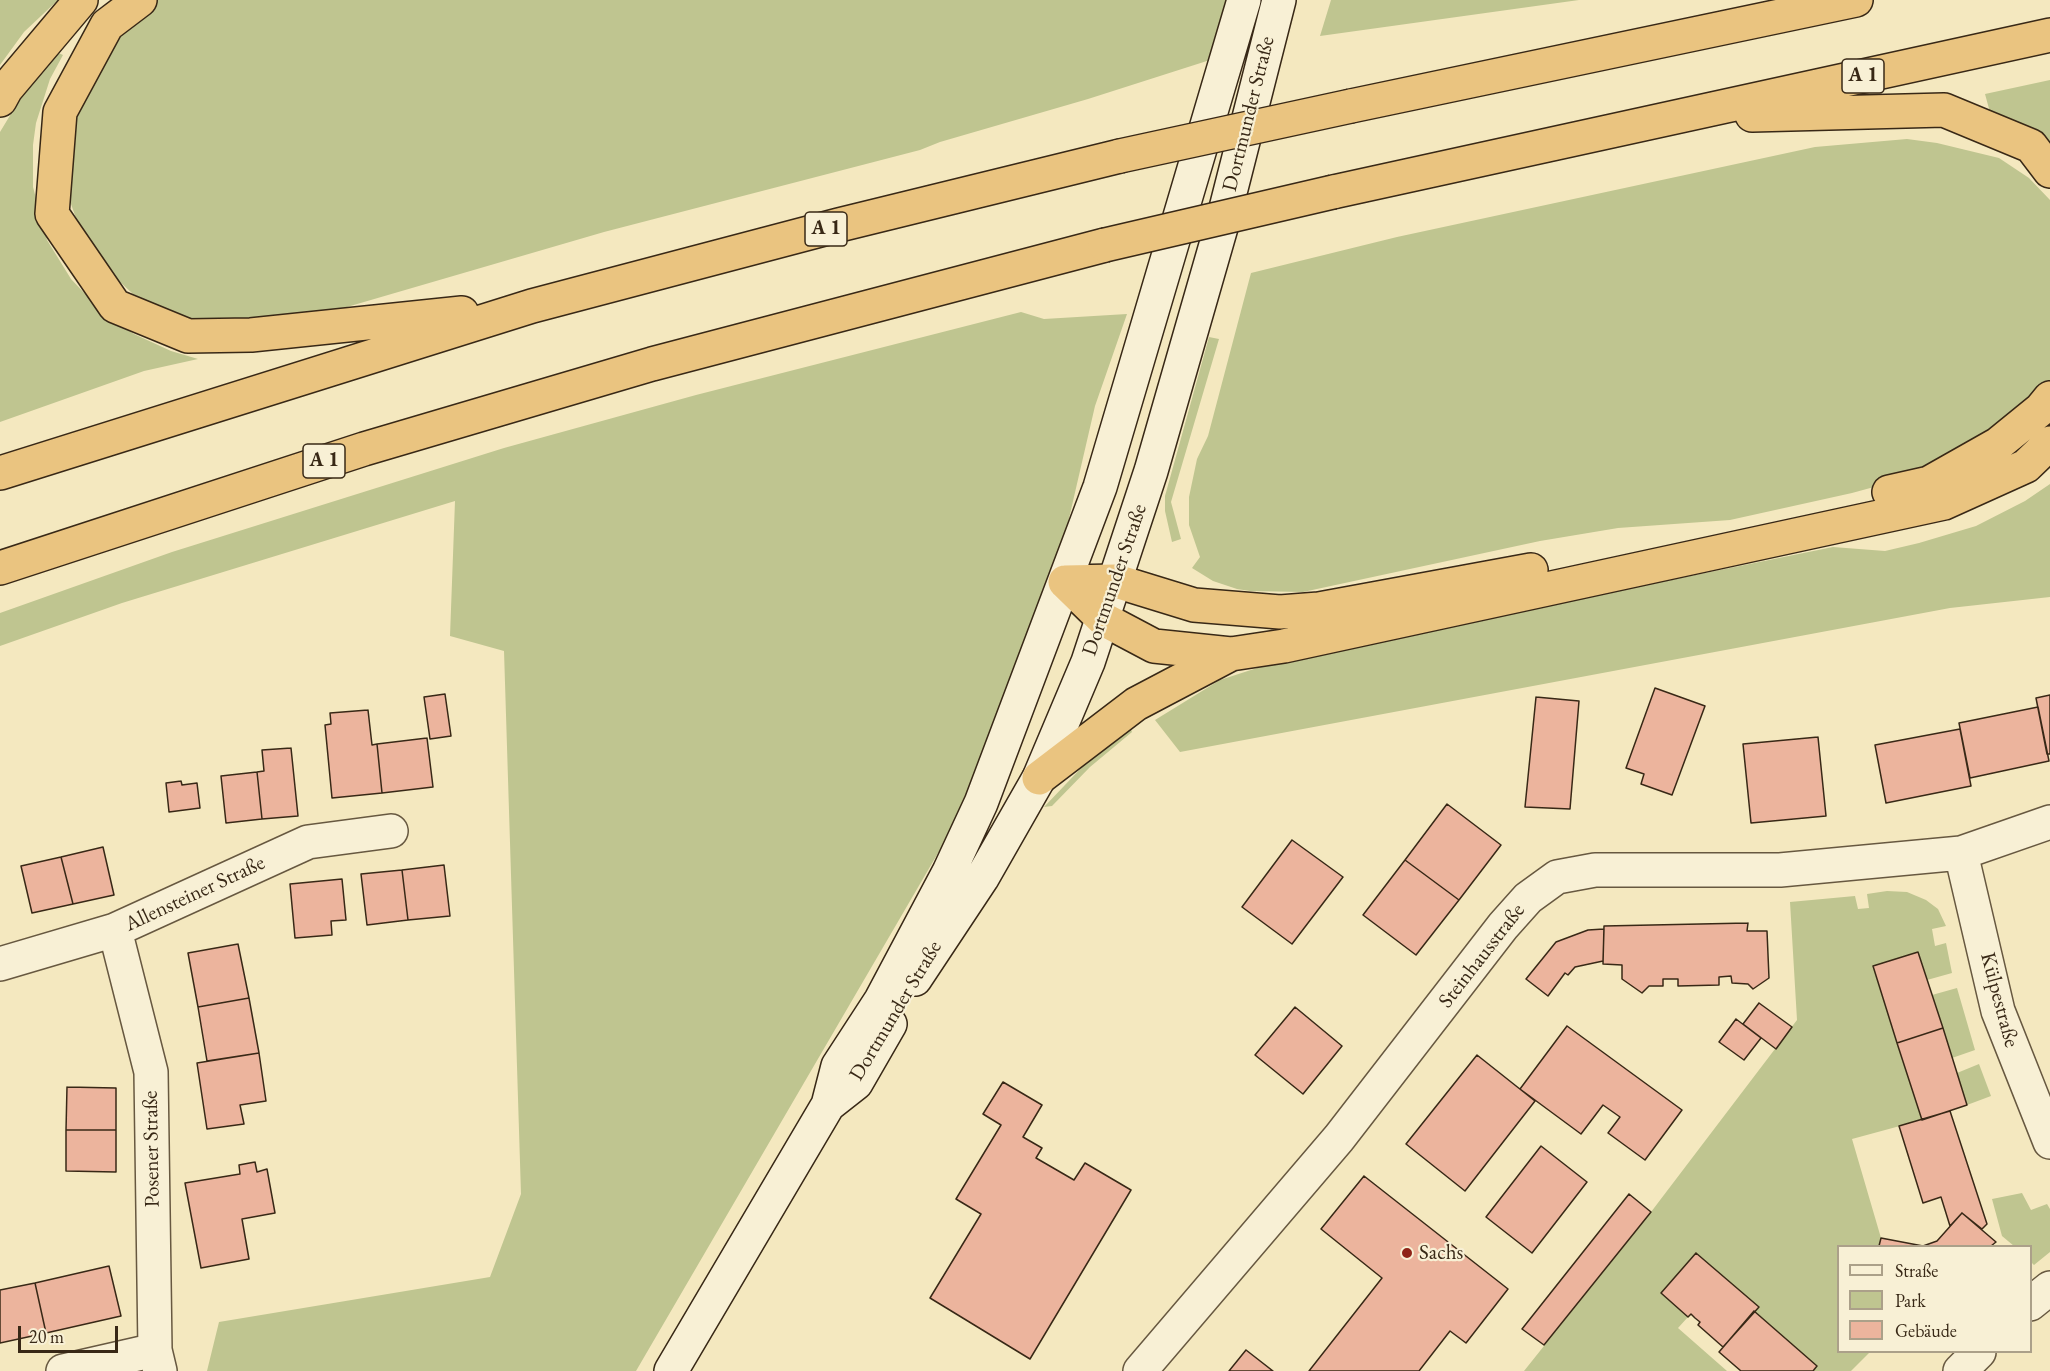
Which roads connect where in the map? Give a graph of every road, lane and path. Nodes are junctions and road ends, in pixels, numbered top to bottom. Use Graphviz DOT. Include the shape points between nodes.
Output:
graph roads {
  1 [pos="81,0"];
  2 [pos="140,0"];
  3 [pos="1244,0"];
  4 [pos="1279,0"];
  5 [pos="1856,0"];
  6 [pos="2050,35"];
  7 [pos="0,100"];
  8 [pos="1676,117"];
  9 [pos="2050,171"];
  10 [pos="532,306"];
  11 [pos="2050,398"];
  12 [pos="2050,444"];
  13 [pos="0,473"];
  14 [pos="0,568"];
  15 [pos="1116,581"];
  16 [pos="1065,582"];
  17 [pos="1103,619"];
  18 [pos="1231,654"];
  19 [pos="1039,778"];
  20 [pos="2050,822"];
  21 [pos="391,831"];
  22 [pos="1961,853"];
  23 [pos="115,930"];
  24 [pos="0,964"];
  25 [pos="828,1105"];
  26 [pos="2050,1142"];
  27 [pos="2050,1288"];
  28 [pos="2032,1303"];
  29 [pos="1978,1353"];
  30 [pos="158,1360"];
  31 [pos="63,1371"];
  32 [pos="671,1371"];
  33 [pos="1140,1371"];
  34 [pos="1960,1371"];
  1 -- 7 [label="highway"];
  2 -- 10 [label="highway" via="107,25 60,112 52,214 115,306 188,336 251,335"];
  3 -- 16 [label="main road, Dortmunder Straße" via="1100,487"];
  4 -- 15 [label="main road, Dortmunder Straße" via="1219,235"];
  5 -- 10 [label="highway, A 1, bridge" via="1120,156"];
  6 -- 8 [label="highway, A 1"];
  8 -- 9 [label="highway" via="1944,110 2031,146"];
  8 -- 14 [label="highway, A 1, bridge" via="1105,245 640,367 363,449"];
  10 -- 13 [label="highway, A 1"];
  11 -- 15 [label="highway" via="2041,410 1998,444 1929,483 1671,543 1399,595 1280,612 1194,605"];
  12 -- 18 [label="highway" via="2026,466 1944,503 1296,644"];
  15 -- 16 [label="highway"];
  15 -- 17 [label="main road, Dortmunder Straße"];
  16 -- 17 [label="highway"];
  16 -- 25 [label="main road, Dortmunder Straße" via="981,803 949,872 880,1000 838,1066"];
  17 -- 18 [label="highway" via="1154,646"];
  17 -- 19 [label="main road, Dortmunder Straße"];
  18 -- 19 [label="highway" via="1136,705"];
  19 -- 25 [label="main road, Dortmunder Straße" via="982,878 929,955 856,1083"];
  20 -- 22 [label="main road, Steinhausstraße"];
  21 -- 23 [label="main road, Allensteiner Straße" via="308,842"];
  22 -- 26 [label="main road, Külpestraße" via="1998,1011"];
  22 -- 33 [label="main road, Steinhausstraße" via="1780,870 1595,870 1557,877 1528,898 1503,926 1340,1138"];
  23 -- 24 [label="main road, Allensteiner Straße"];
  23 -- 30 [label="main road, Posener Straße" via="151,1072"];
  25 -- 32 [label="main road, Dortmunder Straße"];
  27 -- 28 [label="main road"];
  29 -- 34 [label="main road"];
  30 -- 31 [label="main road"];
}
